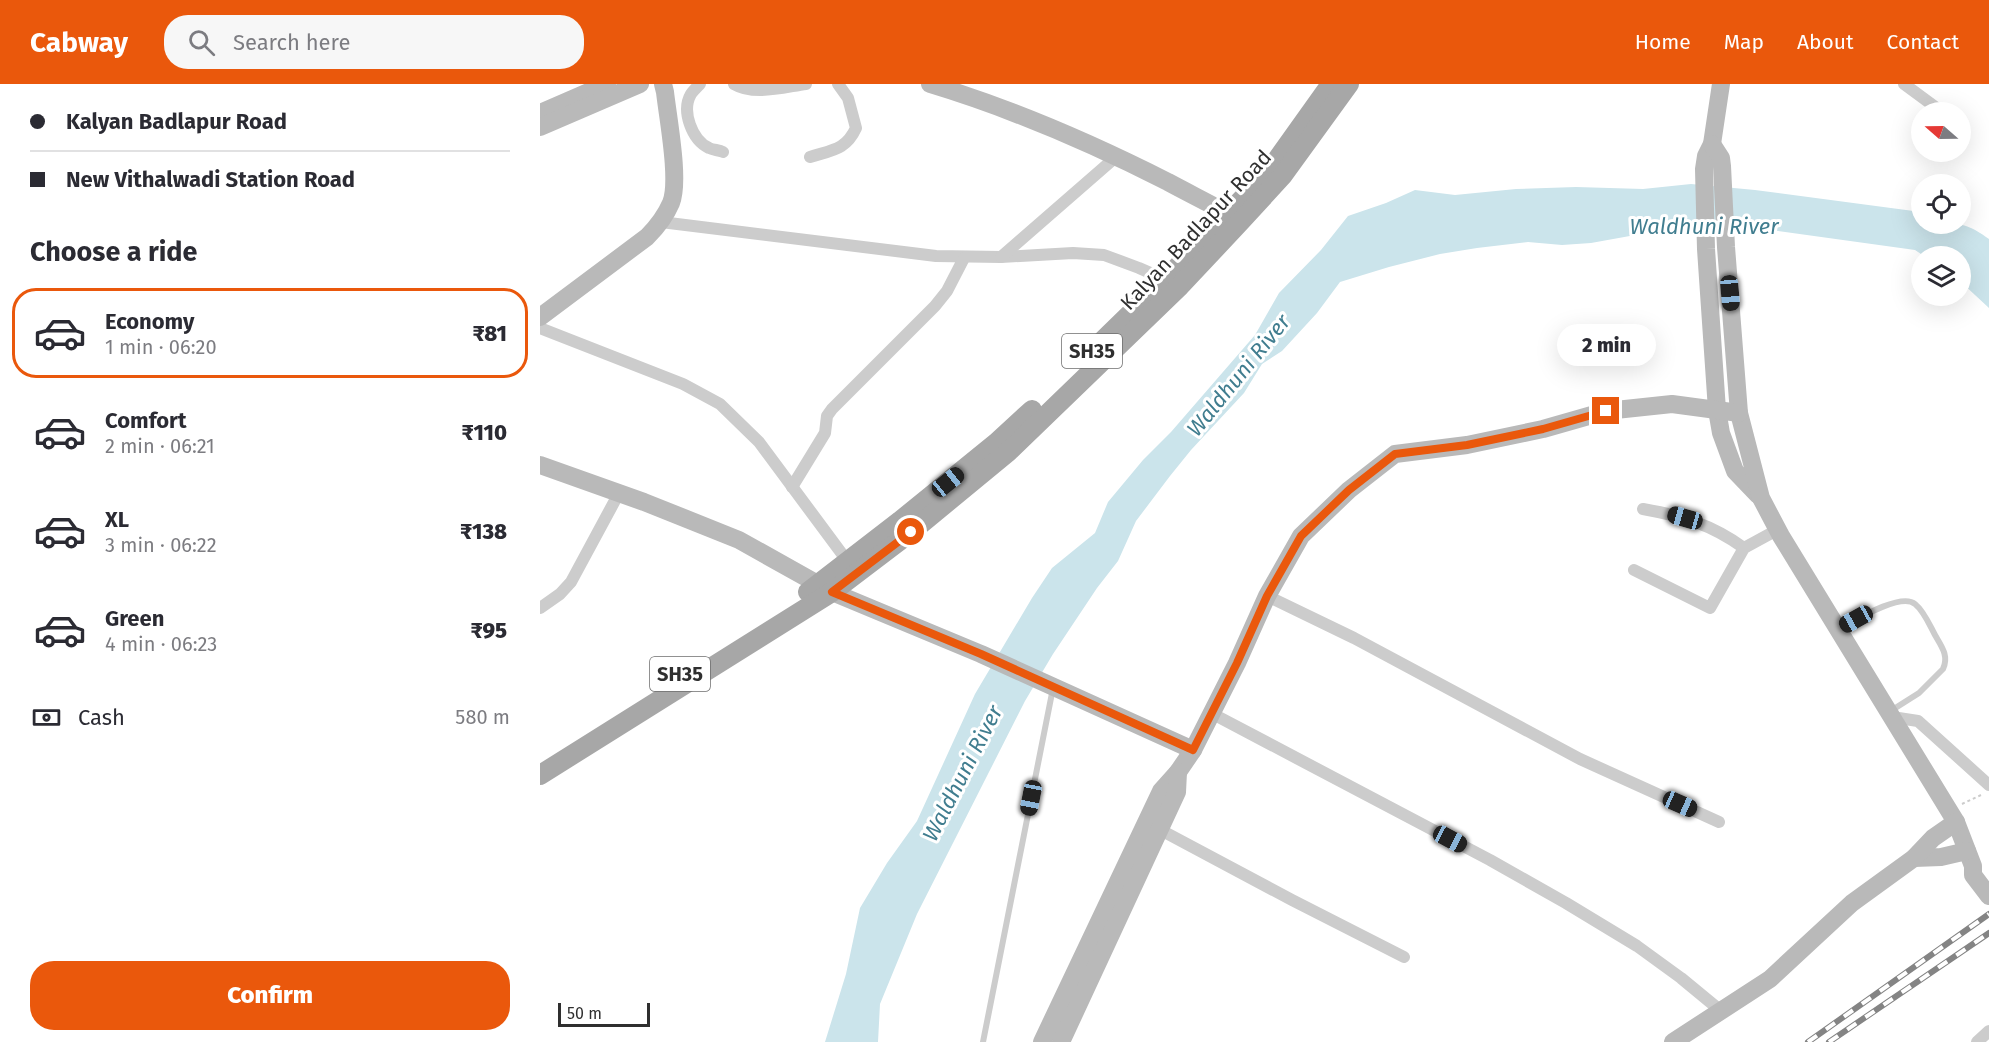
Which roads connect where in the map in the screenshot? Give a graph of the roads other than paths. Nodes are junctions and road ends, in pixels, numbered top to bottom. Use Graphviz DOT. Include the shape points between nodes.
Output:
graph roads {
  1 [pos="607,84"];
  2 [pos="640,84"];
  3 [pos="652,84"];
  4 [pos="662,84"];
  5 [pos="700,84"];
  6 [pos="734,84"];
  7 [pos="806,84"];
  8 [pos="838,84"];
  9 [pos="934,84"];
  10 [pos="1331,84"];
  11 [pos="1349,84"];
  12 [pos="1721,84"];
  13 [pos="1904,84"];
  14 [pos="1928,102"];
  15 [pos="540,113"];
  16 [pos="540,127"];
  17 [pos="723,152"];
  18 [pos="1117,156"];
  19 [pos="810,157"];
  20 [pos="1713,167"];
  21 [pos="1235,217"];
  22 [pos="661,222"];
  23 [pos="1001,257"];
  24 [pos="964,258"];
  25 [pos="1173,283"];
  26 [pos="540,317"];
  27 [pos="540,328"];
  28 [pos="1717,410"];
  29 [pos="1739,413"];
  30 [pos="540,465"];
  31 [pos="792,487"];
  32 [pos="619,493"];
  33 [pos="1761,498"];
  34 [pos="1643,509"];
  35 [pos="1778,530"];
  36 [pos="1744,548"];
  37 [pos="852,568"];
  38 [pos="1634,570"];
  39 [pos="826,588"];
  40 [pos="1267,596"];
  41 [pos="540,608"];
  42 [pos="1839,629"];
  43 [pos="1050,686"];
  44 [pos="1211,713"];
  45 [pos="1891,714"];
  46 [pos="1193,750"];
  47 [pos="540,762"];
  48 [pos="540,775"];
  49 [pos="1989,785"];
  50 [pos="1952,816"];
  51 [pos="1719,822"];
  52 [pos="1152,826"];
  53 [pos="1914,858"];
  54 [pos="1970,858"];
  55 [pos="1986,887"];
  56 [pos="1092,954"];
  57 [pos="1404,957"];
  58 [pos="1721,1011"];
  59 [pos="1989,1031"];
  60 [pos="982,1042"];
  61 [pos="1042,1042"];
  62 [pos="1061,1042"];
  63 [pos="1673,1042"];
  64 [pos="1977,1042"];
  1 -- 15 [label="street"];
  2 -- 16 [label="street"];
  3 -- 4 [label="street"];
  4 -- 22 [label="street" via="675,184"];
  5 -- 17 [label="street" via="690,95 690,124 708,148"];
  6 -- 7 [label="street" via="744,90"];
  8 -- 19 [label="street" via="848,98 856,128 840,148"];
  9 -- 18 [label="street"];
  10 -- 21 [label="main road, Kalyan Badlapur Road / SH35"];
  11 -- 21 [label="main road, Kalyan Badlapur Road / SH35" via="1283,175"];
  12 -- 20 [label="street" via="1712,144 1721,158"];
  13 -- 14 [label="street"];
  18 -- 21 [label="street"];
  18 -- 23 [label="street"];
  20 -- 28 [label="street" via="1706,249"];
  20 -- 29 [label="street" via="1726,247"];
  21 -- 25 [label="main road, Kalyan Badlapur Road / SH35"];
  22 -- 24 [label="street"];
  22 -- 26 [label="street" via="647,237"];
  23 -- 24 [label="street"];
  23 -- 25 [label="street" via="1104,255"];
  24 -- 31 [label="street" via="935,306 832,409 825,433"];
  25 -- 37 [label="main road, Kalyan Badlapur Road / SH35" via="1008,452 911,532"];
  27 -- 31 [label="street" via="683,384 720,404 759,442"];
  28 -- 29 [label="street"];
  28 -- 33 [label="street" via="1735,471"];
  28 -- 40 [label="street" via="1672,404 1606,411 1467,445 1395,454 1349,490 1301,536"];
  29 -- 33 [label="street"];
  30 -- 32 [label="street"];
  31 -- 37 [label="street"];
  32 -- 39 [label="street" via="739,540"];
  32 -- 41 [label="street" via="571,582"];
  33 -- 35 [label="street"];
  34 -- 36 [label="street" via="1697,521"];
  35 -- 36 [label="street"];
  35 -- 42 [label="street"];
  36 -- 38 [label="street" via="1710,608"];
  37 -- 39 [label="main road, Kalyan Badlapur Road / SH35"];
  39 -- 43 [label="street"];
  39 -- 47 [label="main road, Kalyan Badlapur Road / SH35"];
  39 -- 48 [label="main road, Kalyan Badlapur Road / SH35"];
  40 -- 44 [label="street"];
  40 -- 51 [label="street" via="1580,759"];
  42 -- 45 [label="street"];
  42 -- 45 [label="lane" via="1903,600 1919,608 1944,651 1945,665 1919,693"];
  43 -- 46 [label="street"];
  43 -- 60 [label="lane"];
  44 -- 46 [label="street"];
  44 -- 58 [label="street" via="1566,903 1637,946"];
  45 -- 49 [label="street" via="1918,721"];
  45 -- 50 [label="street"];
  46 -- 52 [label="street" via="1161,791"];
  50 -- 53 [label="street"];
  50 -- 54 [label="street"];
  52 -- 56 [label="street"];
  52 -- 57 [label="street"];
  53 -- 54 [label="street"];
  53 -- 58 [label="street" via="1852,903 1770,979"];
  54 -- 55 [label="street" via="1982,870"];
  56 -- 61 [label="street"];
  56 -- 62 [label="street"];
  58 -- 63 [label="street"];
  59 -- 64 [label="street"];
}
